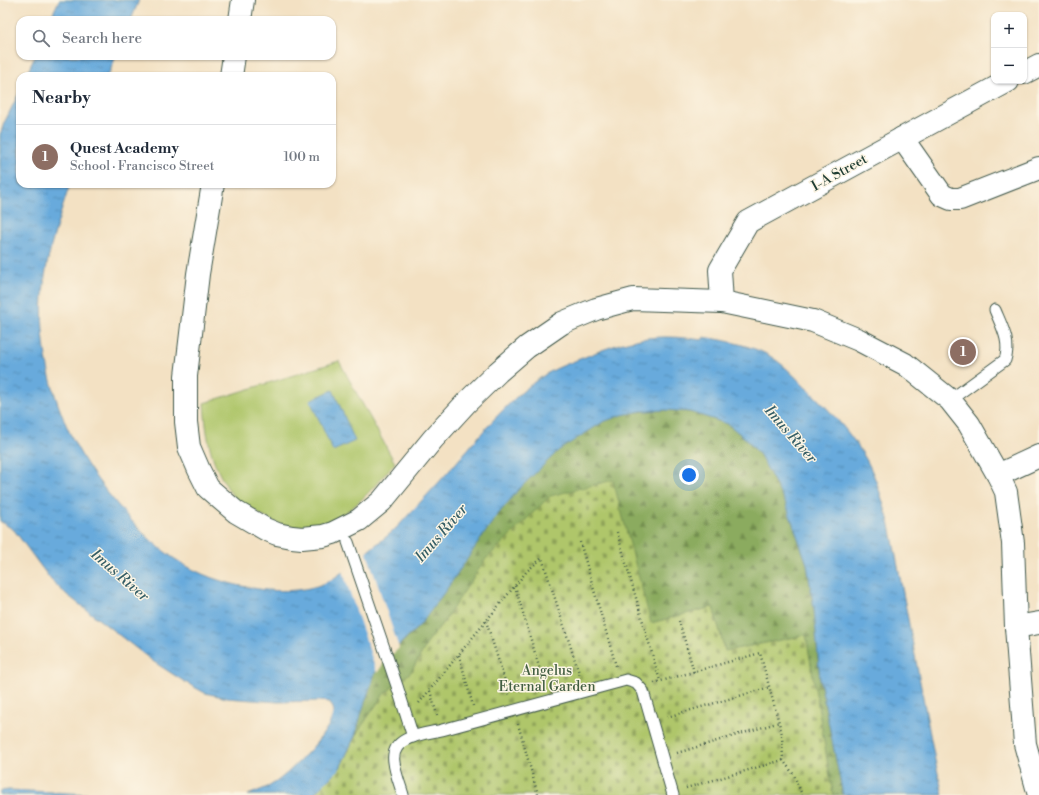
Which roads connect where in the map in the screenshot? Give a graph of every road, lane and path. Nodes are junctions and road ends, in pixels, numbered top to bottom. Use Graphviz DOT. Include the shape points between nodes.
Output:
graph roads {
  1 [pos="242,0"];
  2 [pos="240,16"];
  3 [pos="233,60"];
  4 [pos="1039,64"];
  5 [pos="1027,70"];
  6 [pos="232,72"];
  7 [pos="1002,84"];
  8 [pos="902,138"];
  9 [pos="1039,168"];
  10 [pos="212,188"];
  11 [pos="722,302"];
  12 [pos="995,310"];
  13 [pos="950,400"];
  14 [pos="1039,456"];
  15 [pos="998,474"];
  16 [pos="617,532"];
  17 [pos="348,542"];
  18 [pos="580,542"];
  19 [pos="515,586"];
  20 [pos="486,621"];
  21 [pos="679,621"];
  22 [pos="1039,623"];
  23 [pos="1016,627"];
  24 [pos="458,655"];
  25 [pos="694,672"];
  26 [pos="620,680"];
  27 [pos="660,681"];
  28 [pos="640,686"];
  29 [pos="770,687"];
  30 [pos="585,690"];
  31 [pos="430,691"];
  32 [pos="549,700"];
  33 [pos="514,710"];
  34 [pos="407,717"];
  35 [pos="477,720"];
  36 [pos="652,721"];
  37 [pos="780,722"];
  38 [pos="442,730"];
  39 [pos="413,736"];
  40 [pos="663,757"];
  41 [pos="783,760"];
  42 [pos="673,793"];
  43 [pos="403,795"];
  44 [pos="538,795"];
  45 [pos="802,795"];
  46 [pos="1039,795"];
  1 -- 2 [label="main road"];
  3 -- 6 [label="main road"];
  4 -- 5 [label="main road"];
  7 -- 8 [label="main road, I-A Street"];
  8 -- 9 [label="main road" via="942,196 950,199 960,199"];
  8 -- 11 [label="main road, I-A Street" via="748,222 720,270"];
  10 -- 11 [label="main road" via="198,274 186,376 189,447 208,488 236,512 265,529 292,537 312,538 334,533 370,511 382,501 434,439 498,372 527,347 562,323 596,309 633,299"];
  11 -- 13 [label="main road" via="813,321 860,340 906,364"];
  12 -- 13 [label="lane" via="1006,337 1008,352 1004,360"];
  13 -- 15 [label="main road" via="969,424"];
  14 -- 15 [label="main road"];
  15 -- 23 [label="main road" via="1006,492 1012,543"];
  16 -- 27 [label="path"];
  17 -- 34 [label="lane"];
  18 -- 26 [label="path"];
  19 -- 20 [label="path"];
  19 -- 30 [label="path" via="542,558"];
  19 -- 32 [label="path"];
  20 -- 24 [label="path"];
  20 -- 33 [label="path"];
  21 -- 25 [label="path"];
  22 -- 23 [label="main road"];
  23 -- 46 [label="main road" via="1025,744"];
  24 -- 31 [label="path"];
  24 -- 35 [label="path"];
  25 -- 27 [label="path"];
  25 -- 29 [label="path" via="760,653"];
  26 -- 28 [label="lane" via="631,680"];
  26 -- 30 [label="lane"];
  27 -- 28 [label="path"];
  28 -- 36 [label="lane"];
  29 -- 36 [label="path"];
  29 -- 37 [label="path"];
  30 -- 32 [label="lane"];
  31 -- 34 [label="path"];
  31 -- 38 [label="path"];
  32 -- 33 [label="lane"];
  33 -- 35 [label="lane"];
  33 -- 44 [label="path"];
  34 -- 39 [label="lane"];
  35 -- 38 [label="lane"];
  36 -- 40 [label="lane"];
  37 -- 40 [label="path"];
  37 -- 41 [label="path" via="784,746"];
  38 -- 39 [label="lane"];
  39 -- 43 [label="lane" via="399,744 394,752 394,763"];
  40 -- 42 [label="lane"];
  41 -- 42 [label="path"];
  41 -- 45 [label="path" via="794,775"];
}
